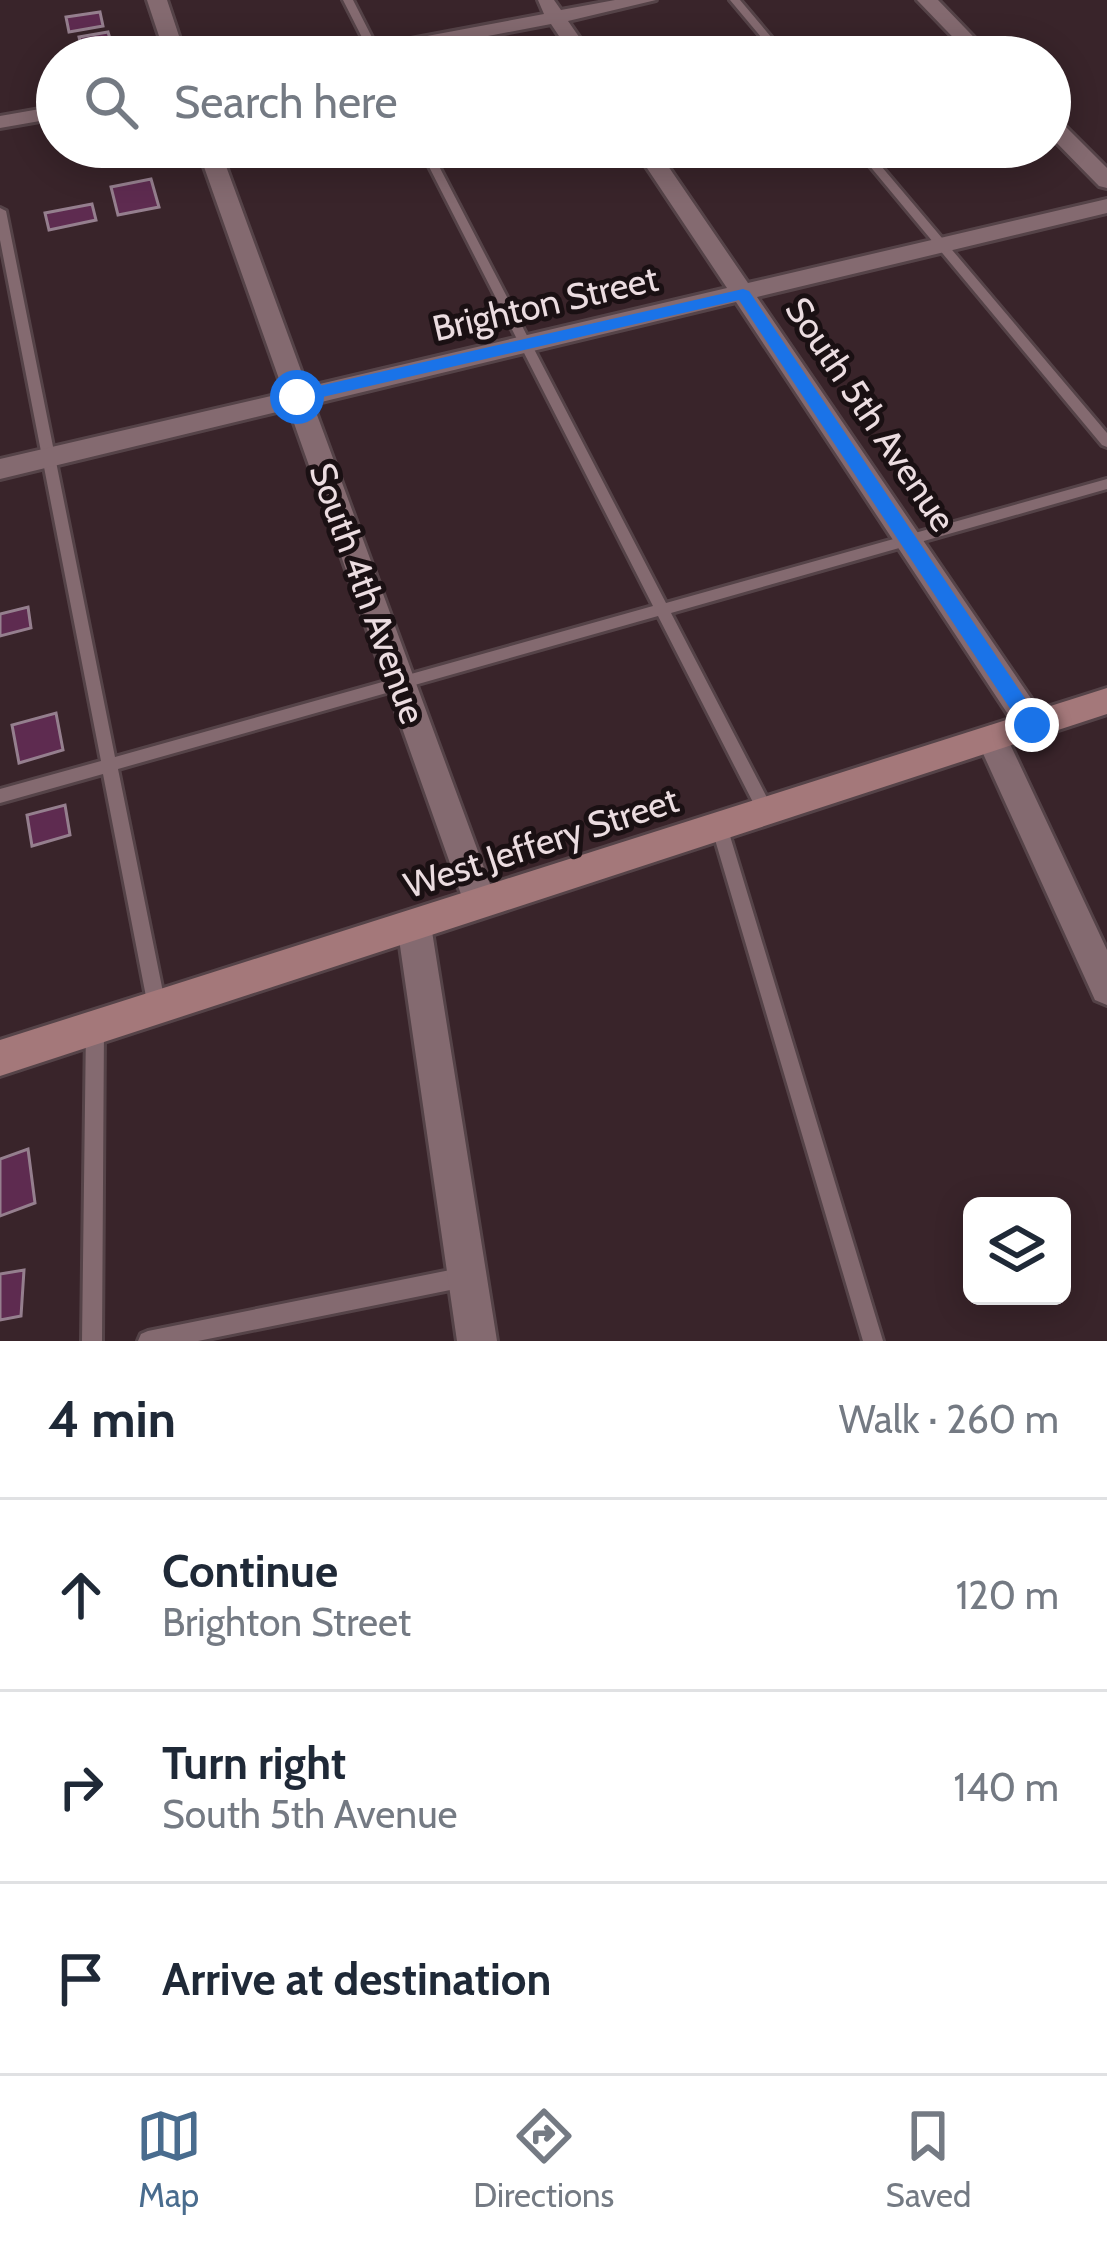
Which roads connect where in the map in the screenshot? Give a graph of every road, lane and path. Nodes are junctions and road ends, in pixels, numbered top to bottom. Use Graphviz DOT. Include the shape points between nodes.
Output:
graph roads {
  1 [pos="157,0"];
  2 [pos="348,0"];
  3 [pos="646,0"];
  4 [pos="735,0"];
  5 [pos="927,0"];
  6 [pos="550,8"];
  7 [pos="169,36"];
  8 [pos="367,36"];
  9 [pos="444,36"];
  10 [pos="569,36"];
  11 [pos="765,36"];
  12 [pos="962,36"];
  13 [pos="36,116"];
  14 [pos="0,122"];
  15 [pos="1071,145"];
  16 [pos="215,168"];
  17 [pos="435,168"];
  18 [pos="658,168"];
  19 [pos="877,168"];
  20 [pos="1107,181"];
  21 [pos="1107,206"];
  22 [pos="0,211"];
  23 [pos="942,246"];
  24 [pos="743,294"];
  25 [pos="525,344"];
  26 [pos="297,397"];
  27 [pos="1107,442"];
  28 [pos="49,458"];
  29 [pos="0,470"];
  30 [pos="1107,484"];
  31 [pos="908,540"];
  32 [pos="662,609"];
  33 [pos="401,683"];
  34 [pos="1107,701"];
  35 [pos="1032,725"];
  36 [pos="992,738"];
  37 [pos="110,765"];
  38 [pos="0,796"];
  39 [pos="766,811"];
  40 [pos="719,826"];
  41 [pos="481,903"];
  42 [pos="414,925"];
  43 [pos="1107,988"];
  44 [pos="158,1007"];
  45 [pos="95,1028"];
  46 [pos="0,1058"];
  47 [pos="467,1276"];
  48 [pos="92,1341"];
  49 [pos="148,1341"];
  50 [pos="477,1341"];
  51 [pos="873,1341"];
  1 -- 7 [label="street"];
  2 -- 8 [label="lane"];
  3 -- 6 [label="street"];
  4 -- 11 [label="lane"];
  5 -- 12 [label="street"];
  6 -- 9 [label="street"];
  6 -- 10 [label="street"];
  13 -- 14 [label="street"];
  15 -- 20 [label="street"];
  16 -- 26 [label="street, South 4th Avenue"];
  17 -- 25 [label="lane"];
  18 -- 24 [label="street, South 5th Avenue"];
  19 -- 23 [label="lane"];
  21 -- 23 [label="street, Brighton Street"];
  22 -- 28 [label="lane"];
  23 -- 24 [label="street, Brighton Street"];
  23 -- 27 [label="lane"];
  24 -- 25 [label="street, Brighton Street"];
  24 -- 31 [label="street, South 5th Avenue"];
  25 -- 26 [label="street, Brighton Street"];
  25 -- 32 [label="lane"];
  26 -- 28 [label="street, Brighton Street"];
  26 -- 33 [label="street, South 4th Avenue"];
  28 -- 29 [label="street, Brighton Street"];
  28 -- 37 [label="lane"];
  30 -- 31 [label="lane"];
  31 -- 32 [label="lane"];
  31 -- 35 [label="street, South 5th Avenue"];
  32 -- 33 [label="lane"];
  32 -- 39 [label="lane"];
  33 -- 37 [label="lane"];
  33 -- 41 [label="street, South 4th Avenue"];
  34 -- 35 [label="main road, West Jeffery Street"];
  35 -- 36 [label="main road, West Jeffery Street"];
  36 -- 39 [label="main road, West Jeffery Street"];
  36 -- 43 [label="street"];
  37 -- 38 [label="lane"];
  37 -- 44 [label="lane"];
  39 -- 40 [label="main road, West Jeffery Street"];
  40 -- 41 [label="main road, West Jeffery Street"];
  40 -- 51 [label="lane"];
  41 -- 42 [label="main road, West Jeffery Street"];
  42 -- 44 [label="main road, West Jeffery Street"];
  42 -- 47 [label="street"];
  44 -- 45 [label="main road, West Jeffery Street"];
  45 -- 46 [label="main road, West Jeffery Street"];
  45 -- 48 [label="lane"];
  47 -- 49 [label="lane"];
  47 -- 50 [label="street"];
}
